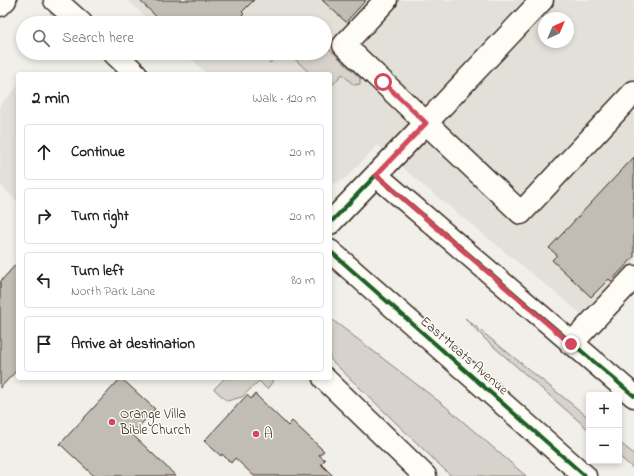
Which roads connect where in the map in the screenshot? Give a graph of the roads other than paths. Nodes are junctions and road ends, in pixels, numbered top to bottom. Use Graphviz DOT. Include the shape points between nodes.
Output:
graph roads {
  1 [pos="5,0"];
  2 [pos="55,0"];
  3 [pos="386,0"];
  4 [pos="542,0"];
  5 [pos="0,5"];
  6 [pos="73,16"];
  7 [pos="121,60"];
  8 [pos="134,72"];
  9 [pos="634,92"];
  10 [pos="426,123"];
  11 [pos="376,175"];
  12 [pos="332,221"];
  13 [pos="332,253"];
  14 [pos="634,277"];
  15 [pos="571,344"];
  16 [pos="326,380"];
  17 [pos="634,396"];
  18 [pos="425,476"];
  19 [pos="585,476"];
  1 -- 5 [label="street"];
  2 -- 6 [label="street"];
  3 -- 10 [label="street" via="344,45"];
  4 -- 10 [label="street"];
  7 -- 8 [label="street"];
  9 -- 10 [label="street" via="520,213"];
  10 -- 11 [label="street"];
  11 -- 12 [label="street"];
  11 -- 15 [label="street"];
  13 -- 19 [label="street, East Meats Avenue"];
  14 -- 15 [label="street"];
  15 -- 17 [label="street"];
  16 -- 18 [label="street"];
}
